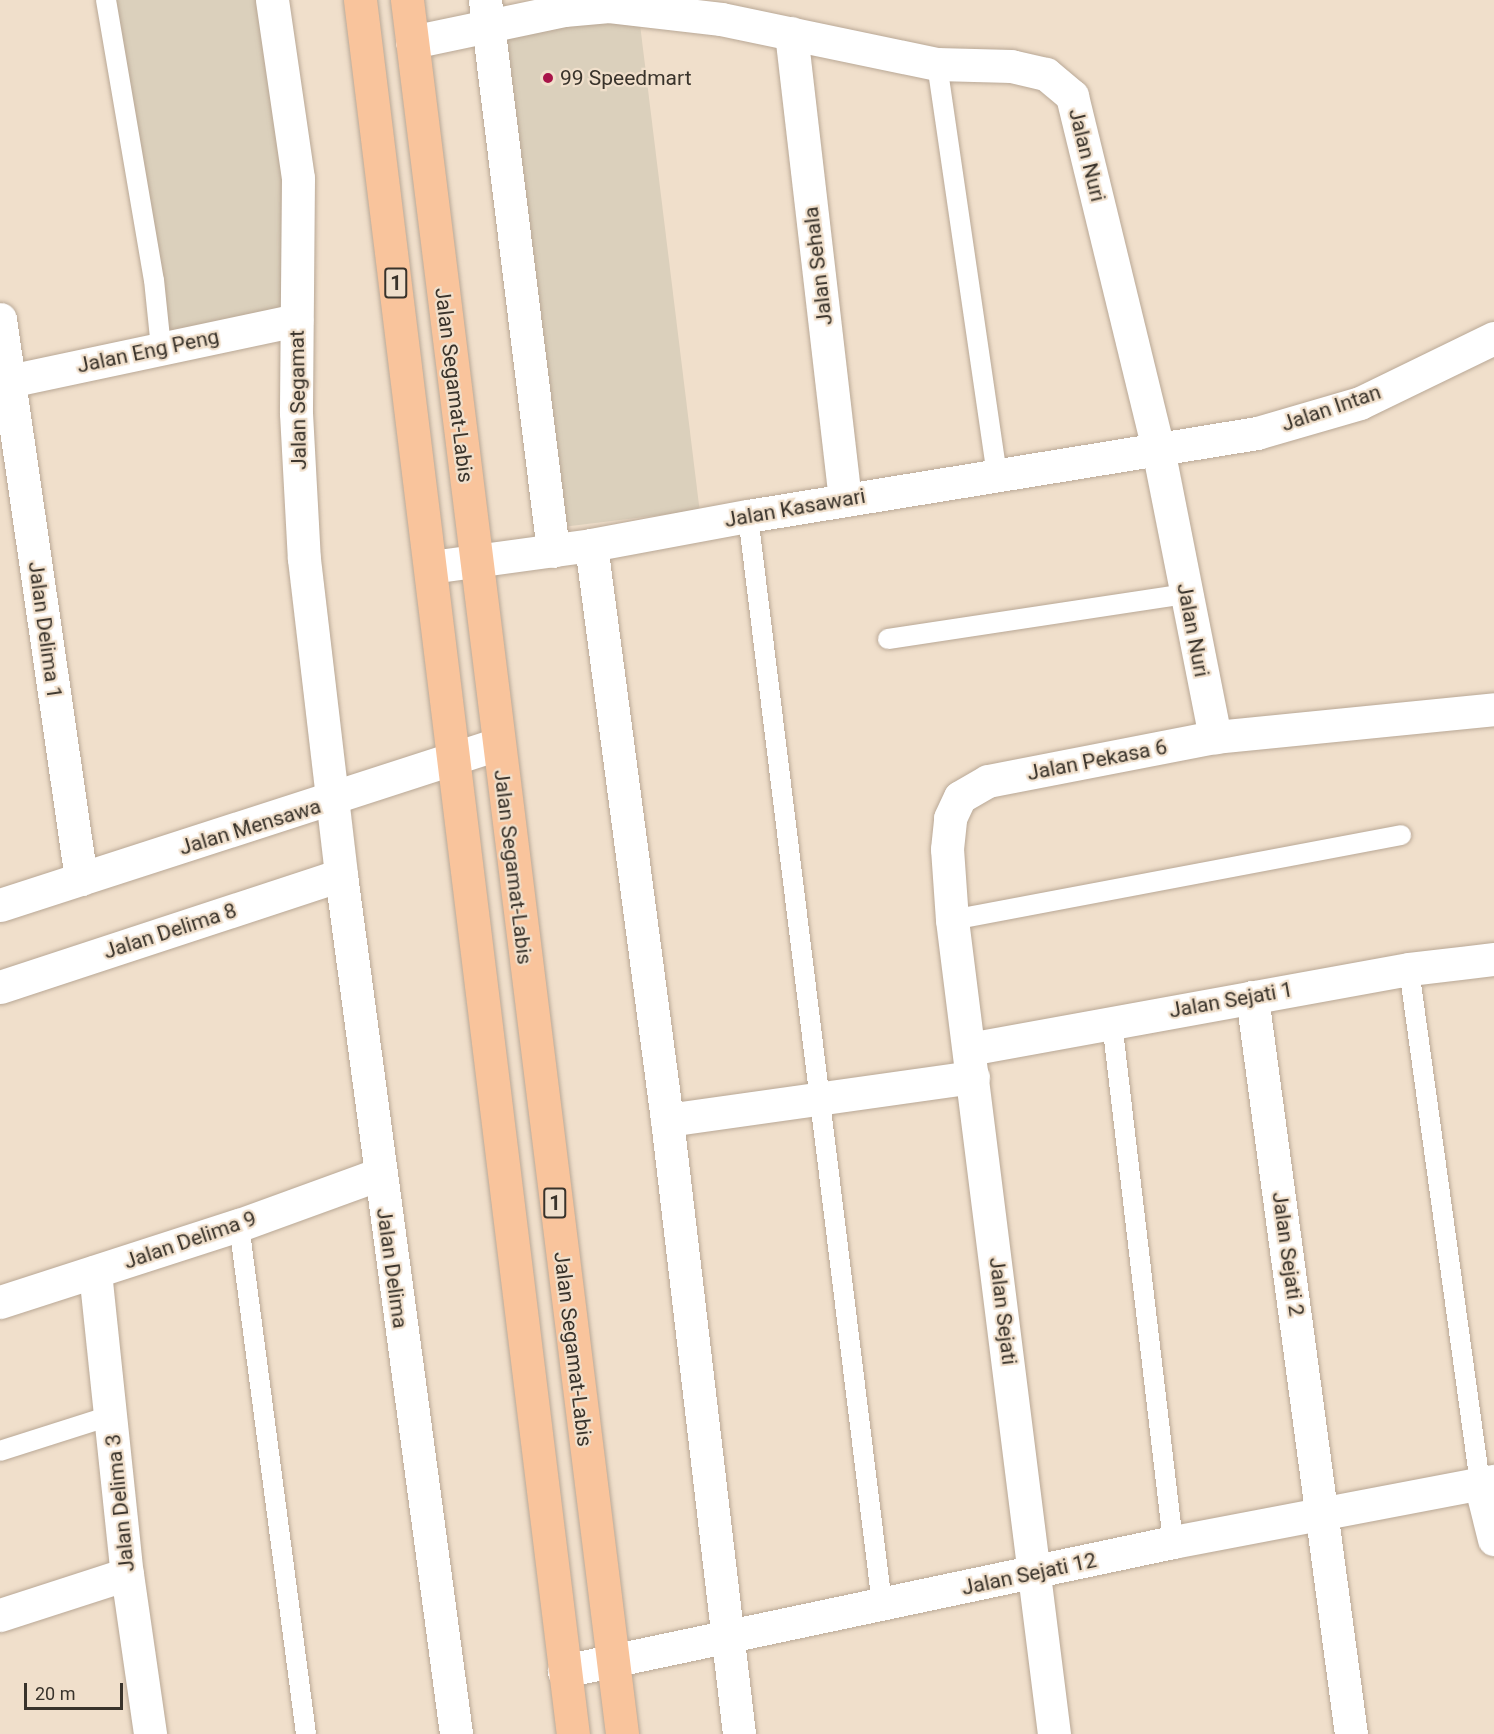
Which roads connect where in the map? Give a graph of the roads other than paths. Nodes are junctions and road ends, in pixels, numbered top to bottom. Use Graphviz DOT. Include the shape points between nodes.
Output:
graph roads {
  1 [pos="106,0"];
  2 [pos="272,0"];
  3 [pos="360,0"];
  4 [pos="406,0"];
  5 [pos="487,12"];
  6 [pos="791,33"];
  7 [pos="412,42"];
  8 [pos="937,64"];
  9 [pos="0,319"];
  10 [pos="296,320"];
  11 [pos="1494,338"];
  12 [pos="161,348"];
  13 [pos="5,382"];
  14 [pos="1158,449"];
  15 [pos="997,475"];
  16 [pos="845,500"];
  17 [pos="748,516"];
  18 [pos="591,545"];
  19 [pos="553,551"];
  20 [pos="476,560"];
  21 [pos="431,567"];
  22 [pos="1185,594"];
  23 [pos="888,639"];
  24 [pos="1494,709"];
  25 [pos="1215,737"];
  26 [pos="498,744"];
  27 [pos="455,760"];
  28 [pos="333,801"];
  29 [pos="1401,834"];
  30 [pos="341,875"];
  31 [pos="81,879"];
  32 [pos="0,905"];
  33 [pos="952,920"];
  34 [pos="1494,959"];
  35 [pos="1409,969"];
  36 [pos="0,987"];
  37 [pos="1252,997"];
  38 [pos="1112,1022"];
  39 [pos="971,1063"];
  40 [pos="820,1098"];
  41 [pos="667,1120"];
  42 [pos="379,1174"];
  43 [pos="239,1225"];
  44 [pos="96,1272"];
  45 [pos="0,1302"];
  46 [pos="110,1416"];
  47 [pos="0,1451"];
  48 [pos="1487,1482"];
  49 [pos="1323,1512"];
  50 [pos="1494,1539"];
  51 [pos="1173,1542"];
  52 [pos="128,1574"];
  53 [pos="1036,1574"];
  54 [pos="882,1604"];
  55 [pos="0,1615"];
  56 [pos="728,1636"];
  57 [pos="613,1661"];
  58 [pos="564,1671"];
  59 [pos="150,1734"];
  60 [pos="306,1734"];
  61 [pos="456,1734"];
  62 [pos="573,1734"];
  63 [pos="622,1734"];
  64 [pos="739,1734"];
  65 [pos="1054,1734"];
  66 [pos="1351,1734"];
  1 -- 12 [label="lane" via="149,246"];
  2 -- 10 [label="street, Jalan Segamat" via="298,178 300,267"];
  3 -- 21 [label="highway, Jalan Segamat-Labis / 1"];
  4 -- 7 [label="highway, Jalan Segamat-Labis / 1"];
  5 -- 6 [label="street, Jalan Nuri" via="609,6 721,19"];
  5 -- 7 [label="street, Jalan Nuri"];
  5 -- 19 [label="street"];
  6 -- 8 [label="street, Jalan Nuri"];
  6 -- 16 [label="street, Jalan Sehala"];
  7 -- 20 [label="highway, Jalan Segamat-Labis / 1"];
  8 -- 14 [label="street, Jalan Nuri" via="1023,68 1046,74 1072,96"];
  8 -- 15 [label="lane"];
  9 -- 13 [label="street, Jalan Delima 1"];
  10 -- 12 [label="street, Jalan Eng Peng"];
  10 -- 28 [label="street, Jalan Segamat" via="304,559"];
  11 -- 14 [label="street, Jalan Intan" via="1359,403 1257,433"];
  12 -- 13 [label="street, Jalan Eng Peng"];
  13 -- 31 [label="street, Jalan Delima 1"];
  14 -- 15 [label="street, Jalan Kasawari"];
  14 -- 22 [label="street, Jalan Nuri"];
  15 -- 16 [label="street, Jalan Kasawari"];
  16 -- 17 [label="street, Jalan Kasawari"];
  17 -- 18 [label="street, Jalan Kasawari"];
  17 -- 40 [label="lane"];
  18 -- 19 [label="street, Jalan Kasawari"];
  18 -- 41 [label="street"];
  19 -- 20 [label="street, Jalan Kasawari"];
  20 -- 21 [label="street, Jalan Kasawari"];
  20 -- 26 [label="highway, Jalan Segamat-Labis / 1"];
  21 -- 27 [label="highway, Jalan Segamat-Labis / 1"];
  22 -- 23 [label="lane"];
  22 -- 25 [label="street, Jalan Nuri"];
  24 -- 25 [label="street, Jalan Pekasa 6"];
  25 -- 33 [label="street, Jalan Pekasa 6" via="988,781 960,797 950,818 947,849"];
  26 -- 27 [label="street, Jalan Mensawa"];
  26 -- 57 [label="highway, Jalan Segamat-Labis / 1"];
  27 -- 28 [label="street, Jalan Mensawa"];
  27 -- 58 [label="highway, Jalan Segamat-Labis / 1"];
  28 -- 30 [label="street, Jalan Delima"];
  28 -- 31 [label="street, Jalan Mensawa"];
  29 -- 33 [label="lane"];
  30 -- 36 [label="street, Jalan Delima 8"];
  30 -- 42 [label="street, Jalan Delima"];
  31 -- 32 [label="street, Jalan Mensawa"];
  33 -- 39 [label="street, Jalan Pekasa 6"];
  34 -- 35 [label="street, Jalan Sejati 1"];
  35 -- 37 [label="street, Jalan Sejati 1"];
  35 -- 48 [label="lane"];
  37 -- 38 [label="street, Jalan Sejati 1"];
  37 -- 49 [label="street, Jalan Sejati 2"];
  38 -- 39 [label="street, Jalan Sejati 1"];
  38 -- 51 [label="lane"];
  39 -- 40 [label="street, Jalan Sejati 1"];
  39 -- 53 [label="street, Jalan Sejati"];
  40 -- 41 [label="street, Jalan Sejati 1"];
  40 -- 54 [label="lane"];
  41 -- 56 [label="street"];
  42 -- 43 [label="street, Jalan Delima 9"];
  42 -- 61 [label="street, Jalan Delima"];
  43 -- 44 [label="street, Jalan Delima 9"];
  43 -- 60 [label="lane"];
  44 -- 45 [label="street, Jalan Delima 9"];
  44 -- 46 [label="street, Jalan Delima 3"];
  46 -- 47 [label="lane"];
  46 -- 52 [label="street, Jalan Delima 3"];
  48 -- 49 [label="street, Jalan Sejati 12"];
  48 -- 50 [label="street"];
  49 -- 51 [label="street, Jalan Sejati 12"];
  49 -- 66 [label="street, Jalan Sejati 2"];
  51 -- 53 [label="street, Jalan Sejati 12"];
  52 -- 55 [label="street"];
  52 -- 59 [label="street, Jalan Delima 3"];
  53 -- 54 [label="street, Jalan Sejati 12"];
  53 -- 65 [label="street, Jalan Sejati"];
  54 -- 56 [label="street, Jalan Sejati 12"];
  56 -- 57 [label="street, Jalan Sejati 12"];
  56 -- 64 [label="street"];
  57 -- 58 [label="street, Jalan Sejati 12"];
  57 -- 63 [label="highway, Jalan Segamat-Labis / 1"];
  58 -- 62 [label="highway, Jalan Segamat-Labis / 1"];
}
